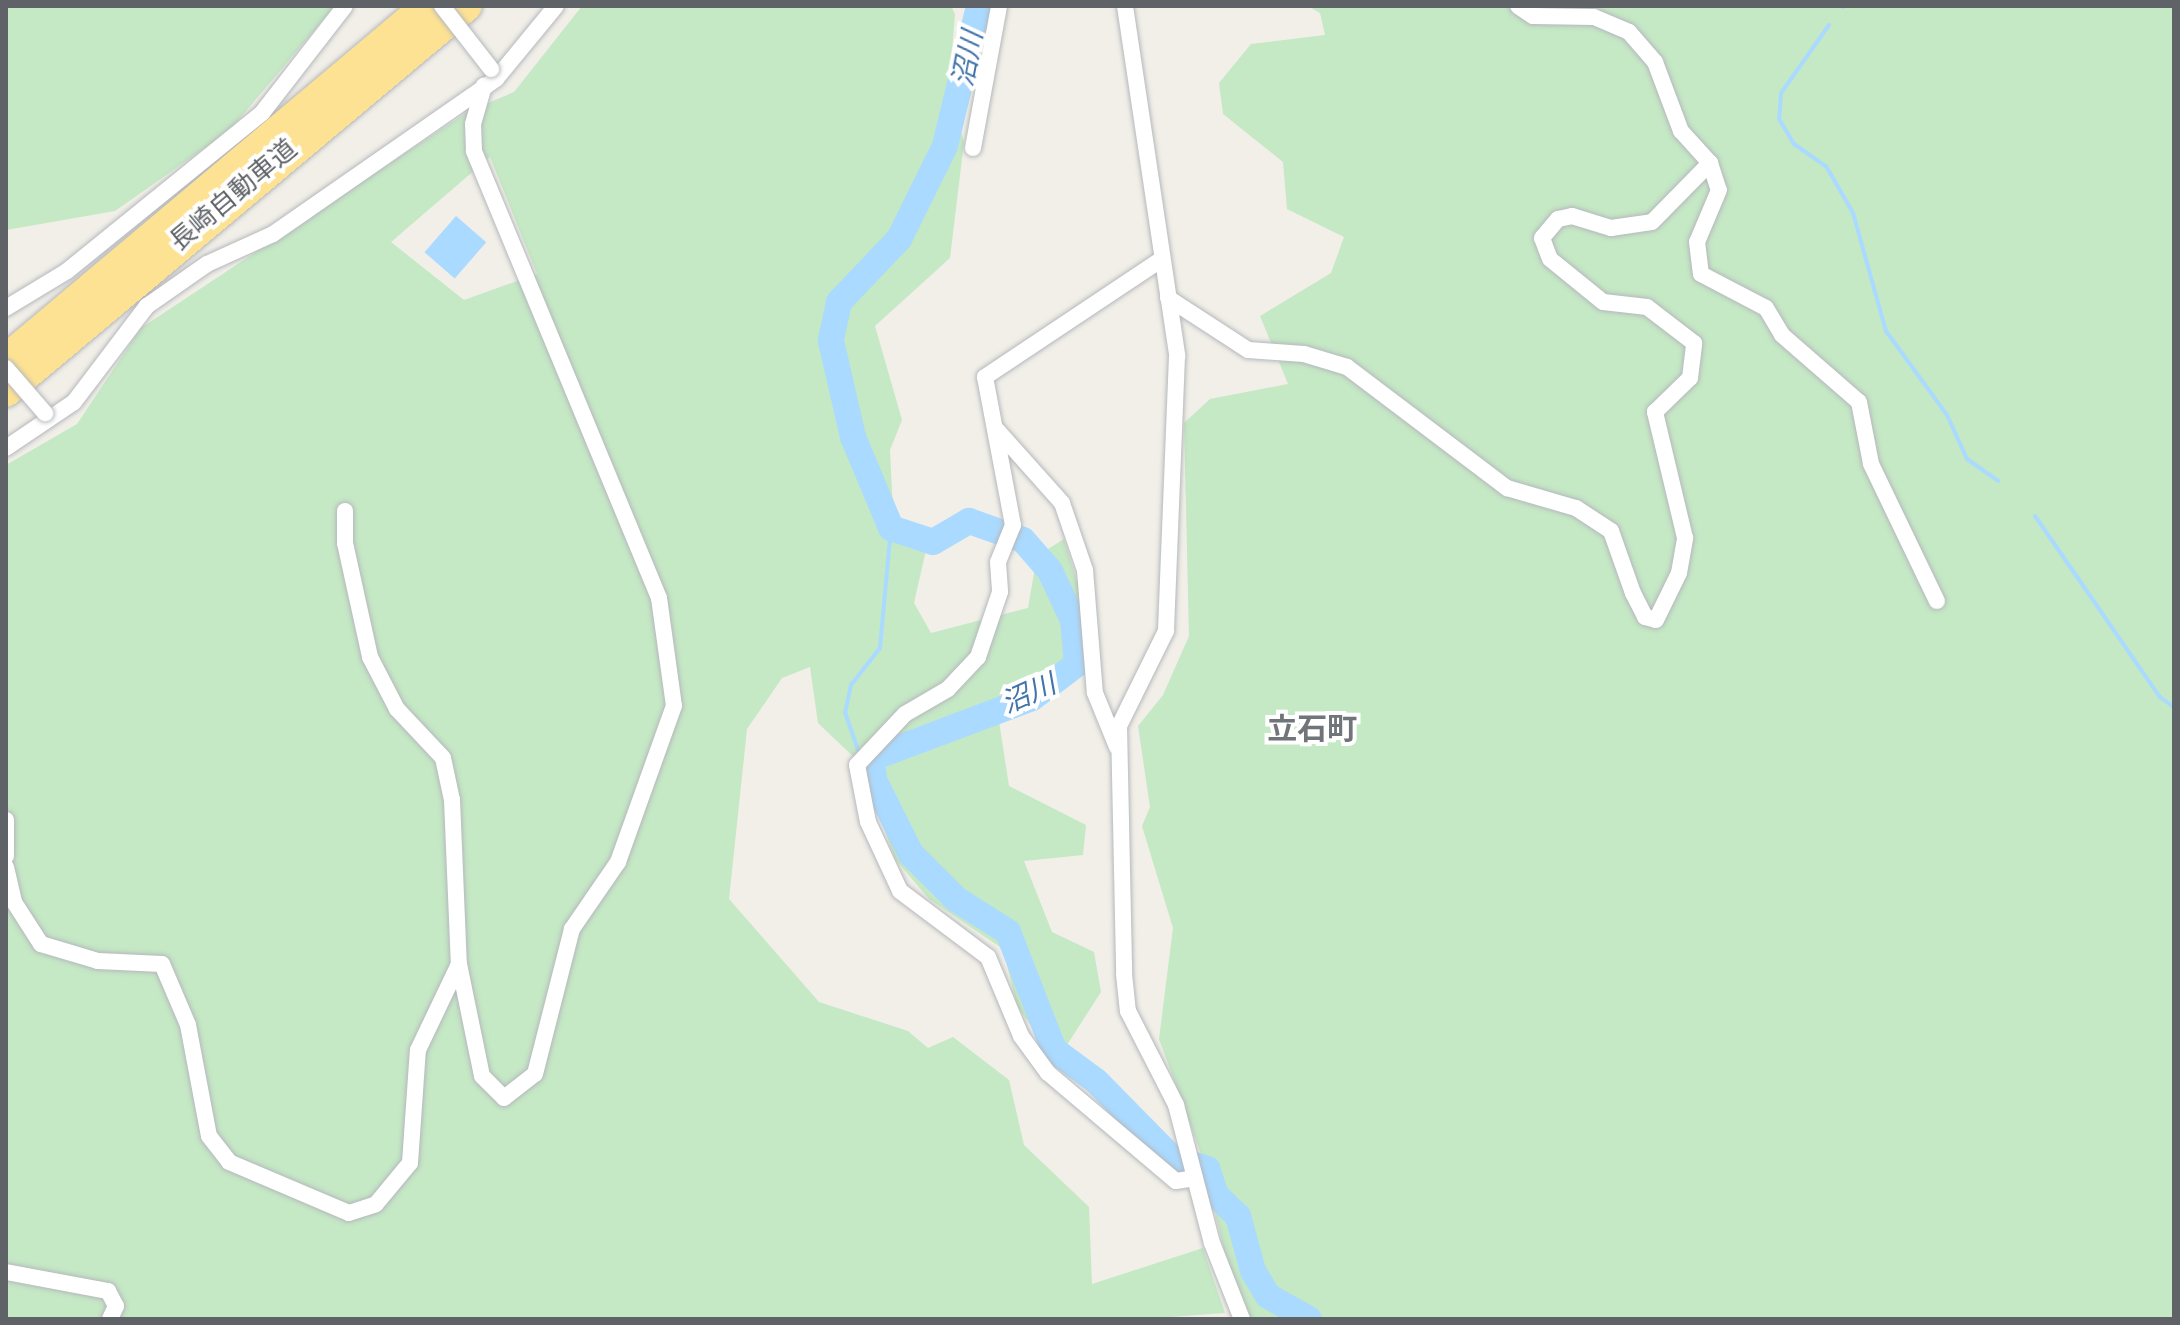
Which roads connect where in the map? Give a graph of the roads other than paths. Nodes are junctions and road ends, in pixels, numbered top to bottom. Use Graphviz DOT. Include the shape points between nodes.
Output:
graph roads {
  1 [pos="345,6"];
  2 [pos="426,6"];
  3 [pos="442,6"];
  4 [pos="467,6"];
  5 [pos="556,6"];
  6 [pos="999,6"];
  7 [pos="1125,6"];
  8 [pos="1518,6"];
  9 [pos="490,78"];
  10 [pos="973,148"];
  11 [pos="1710,163"];
  12 [pos="1162,259"];
  13 [pos="1168,298"];
  14 [pos="6,308"];
  15 [pos="6,359"];
  16 [pos="6,368"];
  17 [pos="6,392"];
  18 [pos="49,418"];
  19 [pos="996,430"];
  20 [pos="6,448"];
  21 [pos="345,511"];
  22 [pos="1937,601"];
  23 [pos="1118,749"];
  24 [pos="6,820"];
  25 [pos="6,856"];
  26 [pos="6,867"];
  27 [pos="459,964"];
  28 [pos="1195,1178"];
  29 [pos="6,1272"];
  30 [pos="110,1319"];
  31 [pos="1242,1319"];
  1 -- 14 [label="street" via="262,113 67,271"];
  2 -- 15 [label="highway, 長崎自動車道"];
  3 -- 9 [label="street, bridge"];
  4 -- 17 [label="highway, 長崎自動車道"];
  5 -- 9 [label="street"];
  6 -- 10 [label="street"];
  7 -- 12 [label="street"];
  8 -- 11 [label="street" via="1533,16 1594,17 1629,32 1655,62 1681,131"];
  9 -- 18 [label="street" via="273,234 207,264 147,306"];
  9 -- 27 [label="street" via="471,136 474,151 659,598 674,706 618,862 572,929 535,1074 514,1095 497,1098 482,1076"];
  11 -- 13 [label="street" via="1652,222 1611,228 1572,216 1558,219 1542,238 1550,259 1603,302 1647,307 1694,343 1690,378 1655,412 1685,538 1679,573 1656,620 1645,617 1611,531 1576,508 1507,488 1347,367 1304,354 1248,350"];
  11 -- 22 [label="street" via="1719,190 1697,242 1701,274 1766,308 1782,335 1859,402 1871,464"];
  12 -- 13 [label="street"];
  12 -- 19 [label="street" via="985,377"];
  13 -- 23 [label="street" via="1177,356 1166,631 1123,709"];
  16 -- 18 [label="street, bridge"];
  18 -- 20 [label="street"];
  19 -- 23 [label="street" via="1062,503 1085,570 1095,693"];
  19 -- 28 [label="street" via="1012,534 998,562 1000,592 978,657 948,689 905,714 857,765 868,822 900,891 988,957 1021,1036 1048,1073 1176,1181"];
  21 -- 27 [label="street" via="345,543 370,657 397,709 438,748 445,768"];
  23 -- 28 [label="street" via="1128,1011 1176,1105"];
  24 -- 25 [label="street"];
  26 -- 27 [label="street" via="14,902 41,944 98,961 153,958 162,964 188,1025 209,1136 229,1162 349,1213 376,1204 410,1163 418,1050"];
  28 -- 31 [label="street"];
  29 -- 30 [label="street" via="99,1287 116,1306"];
}
